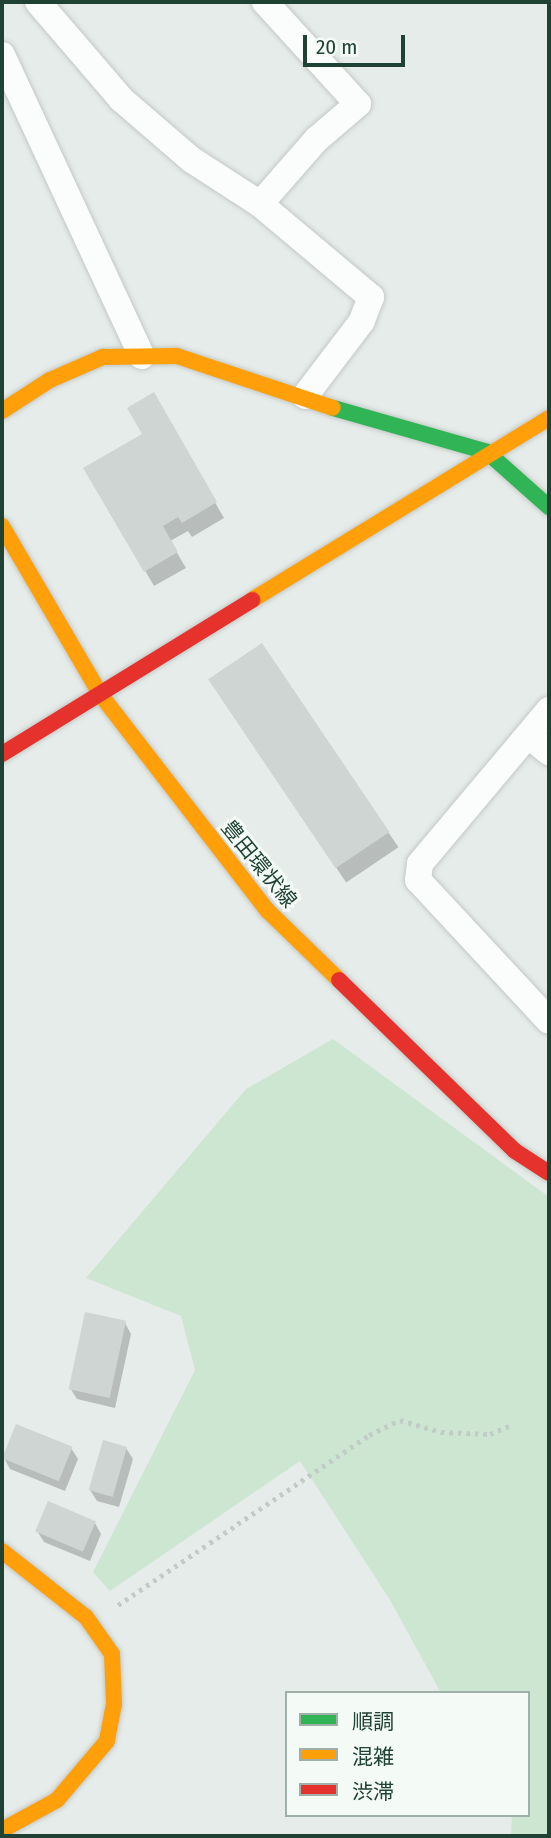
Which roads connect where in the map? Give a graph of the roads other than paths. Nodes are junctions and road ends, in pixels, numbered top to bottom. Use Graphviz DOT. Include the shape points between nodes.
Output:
graph roads {
  1 [pos="38,2"];
  2 [pos="265,2"];
  3 [pos="2,55"];
  4 [pos="260,204"];
  5 [pos="142,356"];
  6 [pos="305,396"];
  7 [pos="2,411"];
  8 [pos="549,418"];
  9 [pos="487,452"];
  10 [pos="549,507"];
  11 [pos="2,526"];
  12 [pos="100,694"];
  13 [pos="549,710"];
  14 [pos="539,744"];
  15 [pos="2,754"];
  16 [pos="549,1021"];
  17 [pos="549,1174"];
  18 [pos="2,1551"];
  19 [pos="2,1830"];
  1 -- 4 [label="street" via="121,99 192,160"];
  2 -- 4 [label="street" via="358,104 317,139"];
  3 -- 5 [label="street"];
  4 -- 6 [label="street" via="371,297 362,321"];
  5 -- 6 [label="street" via="177,356"];
  5 -- 7 [label="street" via="103,357 50,380"];
  6 -- 9 [label="street" via="400,430"];
  8 -- 9 [label="street"];
  9 -- 10 [label="street"];
  9 -- 12 [label="street"];
  11 -- 12 [label="street, 豊田環状線"];
  12 -- 15 [label="street"];
  12 -- 17 [label="street, 豊田環状線" via="268,911 514,1150"];
  13 -- 14 [label="street"];
  14 -- 16 [label="street" via="420,864 418,880"];
  18 -- 19 [label="street" via="86,1617 112,1654 114,1704 107,1741 57,1800"];
}
